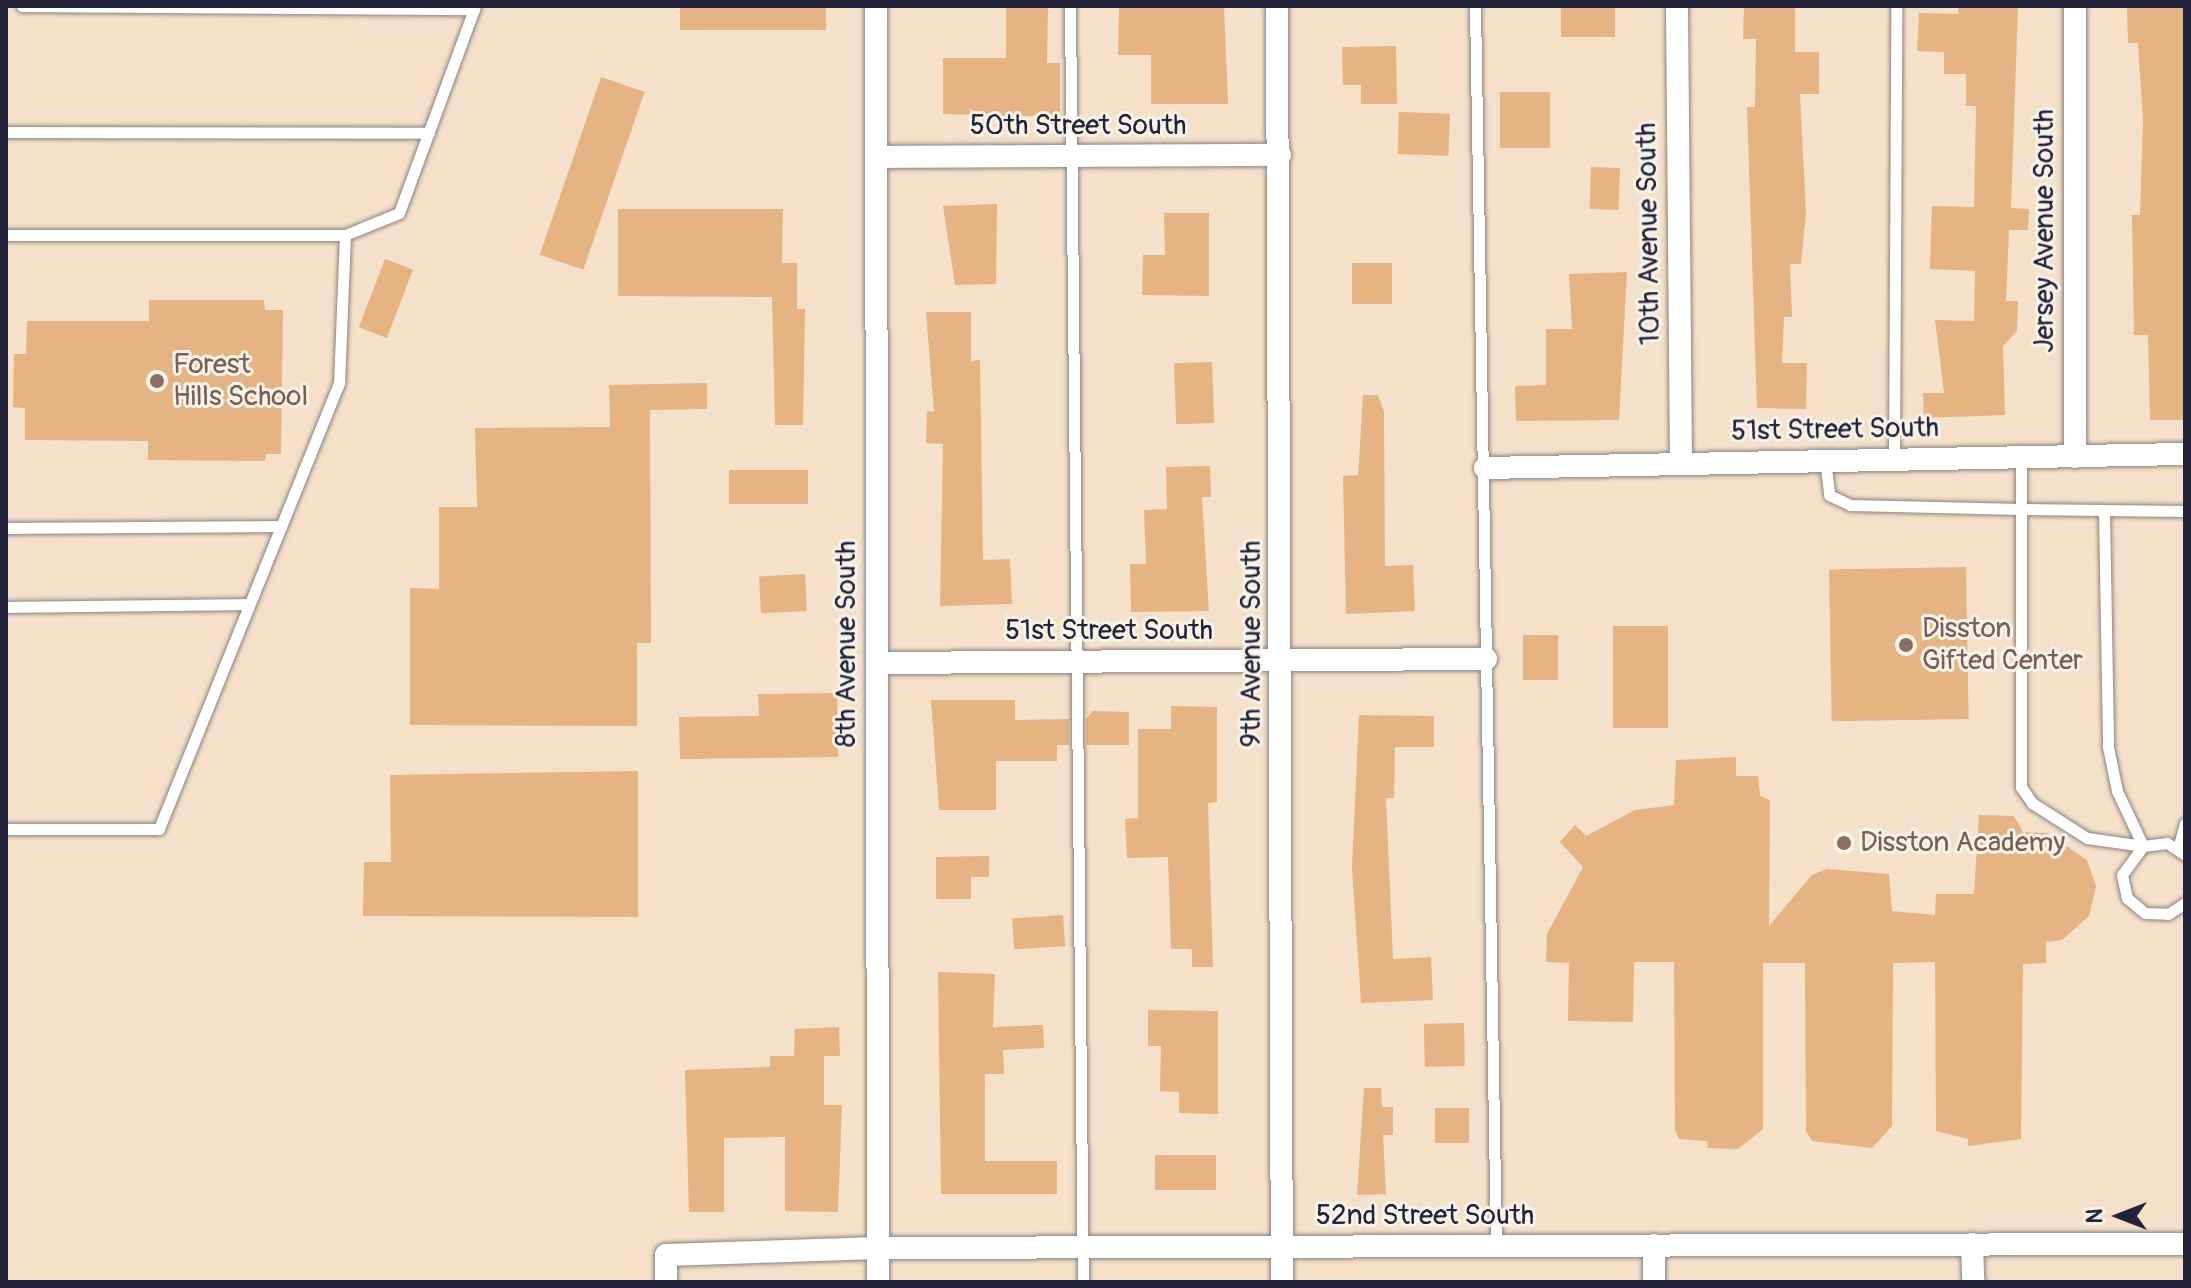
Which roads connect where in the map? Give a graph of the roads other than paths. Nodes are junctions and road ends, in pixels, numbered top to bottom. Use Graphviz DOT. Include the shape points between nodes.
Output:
graph roads {
  1 [pos="22,6"];
  2 [pos="876,6"];
  3 [pos="1070,6"];
  4 [pos="1277,6"];
  5 [pos="1475,6"];
  6 [pos="1677,6"];
  7 [pos="1896,6"];
  8 [pos="2075,6"];
  9 [pos="474,8"];
  10 [pos="6,132"];
  11 [pos="429,133"];
  12 [pos="1280,155"];
  13 [pos="1071,156"];
  14 [pos="876,157"];
  15 [pos="6,235"];
  16 [pos="345,235"];
  17 [pos="2185,454"];
  18 [pos="2075,457"];
  19 [pos="2021,458"];
  20 [pos="1894,459"];
  21 [pos="1825,460"];
  22 [pos="1681,462"];
  23 [pos="1485,468"];
  24 [pos="2021,509"];
  25 [pos="2104,511"];
  26 [pos="2185,511"];
  27 [pos="281,526"];
  28 [pos="6,528"];
  29 [pos="249,604"];
  30 [pos="6,607"];
  31 [pos="1486,659"];
  32 [pos="1283,660"];
  33 [pos="1078,661"];
  34 [pos="877,663"];
  35 [pos="2185,823"];
  36 [pos="6,829"];
  37 [pos="2143,846"];
  38 [pos="2183,850"];
  39 [pos="2185,903"];
  40 [pos="1972,1244"];
  41 [pos="2185,1244"];
  42 [pos="1654,1245"];
  43 [pos="1496,1246"];
  44 [pos="1083,1247"];
  45 [pos="1282,1247"];
  46 [pos="878,1248"];
  47 [pos="666,1282"];
  48 [pos="878,1282"];
  49 [pos="1083,1282"];
  50 [pos="1282,1282"];
  51 [pos="1654,1282"];
  52 [pos="1973,1282"];
  1 -- 9 [label="lane"];
  2 -- 14 [label="street, 8th Avenue South"];
  3 -- 13 [label="lane"];
  4 -- 12 [label="street, 9th Avenue South"];
  5 -- 23 [label="lane"];
  6 -- 22 [label="street, 10th Avenue South"];
  7 -- 20 [label="lane"];
  8 -- 18 [label="street, Jersey Avenue South"];
  9 -- 11 [label="lane"];
  10 -- 11 [label="lane"];
  11 -- 16 [label="lane" via="399,213"];
  12 -- 13 [label="street, 50th Street South"];
  12 -- 32 [label="street, 9th Avenue South"];
  13 -- 14 [label="street, 50th Street South"];
  13 -- 33 [label="lane"];
  14 -- 34 [label="street, 8th Avenue South"];
  15 -- 16 [label="lane"];
  16 -- 27 [label="lane" via="339,383"];
  17 -- 18 [label="street, 51st Street South"];
  18 -- 19 [label="street, 51st Street South"];
  19 -- 20 [label="street, 51st Street South"];
  19 -- 24 [label="lane"];
  20 -- 21 [label="street, 51st Street South"];
  21 -- 22 [label="street, 51st Street South"];
  21 -- 24 [label="lane" via="1829,495 1850,505"];
  22 -- 23 [label="street, 51st Street South"];
  23 -- 31 [label="lane"];
  24 -- 25 [label="lane"];
  24 -- 37 [label="lane" via="2021,787 2032,803 2087,838"];
  25 -- 26 [label="lane"];
  25 -- 37 [label="lane" via="2108,747 2117,791"];
  27 -- 28 [label="lane"];
  27 -- 29 [label="lane"];
  29 -- 30 [label="lane"];
  29 -- 36 [label="lane" via="159,829"];
  31 -- 32 [label="street, 51st Street South"];
  31 -- 43 [label="lane"];
  32 -- 33 [label="street, 51st Street South"];
  32 -- 45 [label="street, 9th Avenue South"];
  33 -- 34 [label="street, 51st Street South"];
  33 -- 44 [label="lane"];
  34 -- 46 [label="street, 8th Avenue South"];
  35 -- 38 [label="lane"];
  37 -- 38 [label="lane"];
  37 -- 39 [label="lane" via="2122,875 2127,898 2157,915"];
  40 -- 41 [label="street, 52nd Street South"];
  40 -- 42 [label="street, 52nd Street South"];
  40 -- 52 [label="street"];
  42 -- 43 [label="street, 52nd Street South"];
  42 -- 51 [label="street"];
  43 -- 45 [label="street, 52nd Street South"];
  44 -- 45 [label="street, 52nd Street South"];
  44 -- 46 [label="street, 52nd Street South"];
  44 -- 49 [label="lane"];
  45 -- 50 [label="street, 9th Avenue South"];
  46 -- 47 [label="street, 52nd Street South" via="666,1255"];
  46 -- 48 [label="street, 8th Avenue South"];
}
